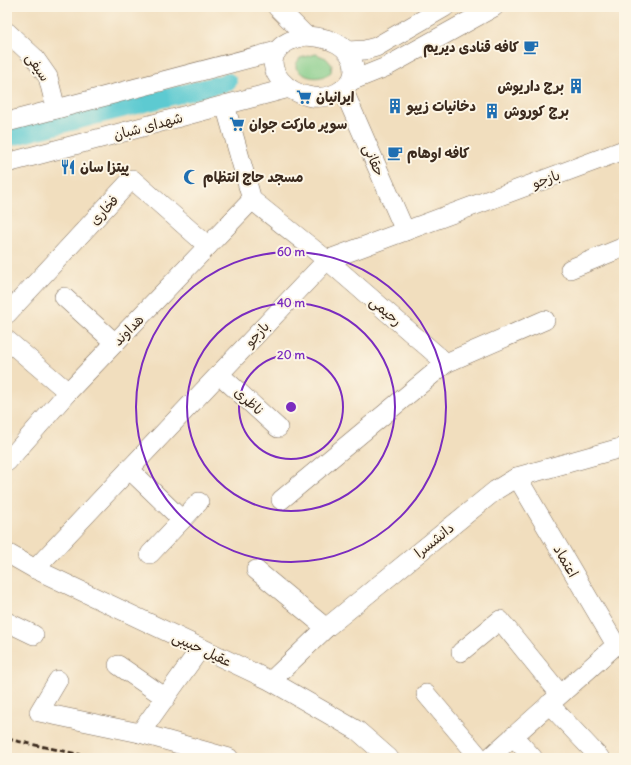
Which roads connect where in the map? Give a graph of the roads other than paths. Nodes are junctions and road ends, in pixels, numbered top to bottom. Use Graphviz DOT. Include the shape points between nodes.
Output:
graph roads {
  1 [pos="277,7"];
  2 [pos="445,7"];
  3 [pos="494,7"];
  4 [pos="7,32"];
  5 [pos="306,36"];
  6 [pos="277,51"];
  7 [pos="348,51"];
  8 [pos="347,85"];
  9 [pos="289,88"];
  10 [pos="225,105"];
  11 [pos="56,109"];
  12 [pos="7,122"];
  13 [pos="622,156"];
  14 [pos="7,163"];
  15 [pos="252,200"];
  16 [pos="405,231"];
  17 [pos="208,246"];
  18 [pos="624,247"];
  19 [pos="327,260"];
  20 [pos="570,269"];
  21 [pos="64,296"];
  22 [pos="7,314"];
  23 [pos="545,320"];
  24 [pos="7,340"];
  25 [pos="115,343"];
  26 [pos="446,363"];
  27 [pos="219,374"];
  28 [pos="68,392"];
  29 [pos="278,428"];
  30 [pos="624,447"];
  31 [pos="7,462"];
  32 [pos="129,469"];
  33 [pos="517,477"];
  34 [pos="281,500"];
  35 [pos="199,502"];
  36 [pos="182,520"];
  37 [pos="7,552"];
  38 [pos="150,554"];
  39 [pos="35,569"];
  40 [pos="256,570"];
  41 [pos="7,622"];
  42 [pos="326,628"];
  43 [pos="34,635"];
  44 [pos="200,649"];
  45 [pos="461,652"];
  46 [pos="118,665"];
  47 [pos="58,680"];
  48 [pos="271,681"];
  49 [pos="426,694"];
  50 [pos="166,698"];
  51 [pos="555,699"];
  52 [pos="140,733"];
  53 [pos="513,736"];
  54 [pos="229,758"];
  55 [pos="389,758"];
  56 [pos="480,758"];
  57 [pos="489,758"];
  58 [pos="533,758"];
  59 [pos="600,758"];
  1 -- 5 [label="street"];
  2 -- 7 [label="street" via="376,47"];
  3 -- 8 [label="street" via="386,67"];
  4 -- 11 [label="street, سیفی" via="34,57 48,77"];
  5 -- 6 [label="street" via="285,43"];
  5 -- 7 [label="street" via="329,39"];
  6 -- 9 [label="street" via="273,61 274,72"];
  6 -- 11 [label="street"];
  7 -- 8 [label="street" via="355,71"];
  8 -- 9 [label="street" via="333,94 322,96 310,96"];
  8 -- 16 [label="street, حقانی"];
  9 -- 10 [label="street, شهدای شبان"];
  10 -- 14 [label="street, شهدای شبان"];
  10 -- 15 [label="street"];
  11 -- 12 [label="street"];
  13 -- 16 [label="street, بازجو"];
  15 -- 17 [label="street, هداوند"];
  15 -- 19 [label="street, رحیمی"];
  16 -- 19 [label="street, بازجو"];
  17 -- 22 [label="street, فخاری" via="132,179"];
  17 -- 25 [label="street, هداوند"];
  18 -- 20 [label="street"];
  19 -- 26 [label="street, رحیمی"];
  19 -- 27 [label="street, بازجو"];
  21 -- 25 [label="street"];
  23 -- 26 [label="street"];
  24 -- 28 [label="street"];
  25 -- 28 [label="street, هداوند"];
  26 -- 34 [label="street"];
  27 -- 29 [label="street, ناظری"];
  27 -- 32 [label="street, بازجو"];
  28 -- 31 [label="street, هداوند"];
  30 -- 33 [label="street, دانشسرا"];
  32 -- 36 [label="street"];
  32 -- 39 [label="street, بازجو"];
  33 -- 42 [label="street, دانشسرا" via="496,490"];
  33 -- 51 [label="street, اعتماد" via="616,645"];
  35 -- 36 [label="street"];
  36 -- 38 [label="street"];
  37 -- 39 [label="street, عقیل حبیبی"];
  39 -- 44 [label="street, عقیل حبیبی"];
  40 -- 42 [label="street"];
  41 -- 43 [label="street"];
  42 -- 48 [label="street, دانشسرا"];
  44 -- 48 [label="street, عقیل حبیبی"];
  44 -- 50 [label="street"];
  45 -- 51 [label="street" via="500,620"];
  46 -- 50 [label="street"];
  47 -- 52 [label="street" via="39,712"];
  48 -- 55 [label="street, عقیل حبیبی" via="358,731"];
  49 -- 56 [label="street"];
  50 -- 52 [label="street"];
  51 -- 53 [label="street"];
  51 -- 59 [label="street"];
  52 -- 54 [label="street"];
  53 -- 57 [label="street"];
  53 -- 58 [label="street"];
}
